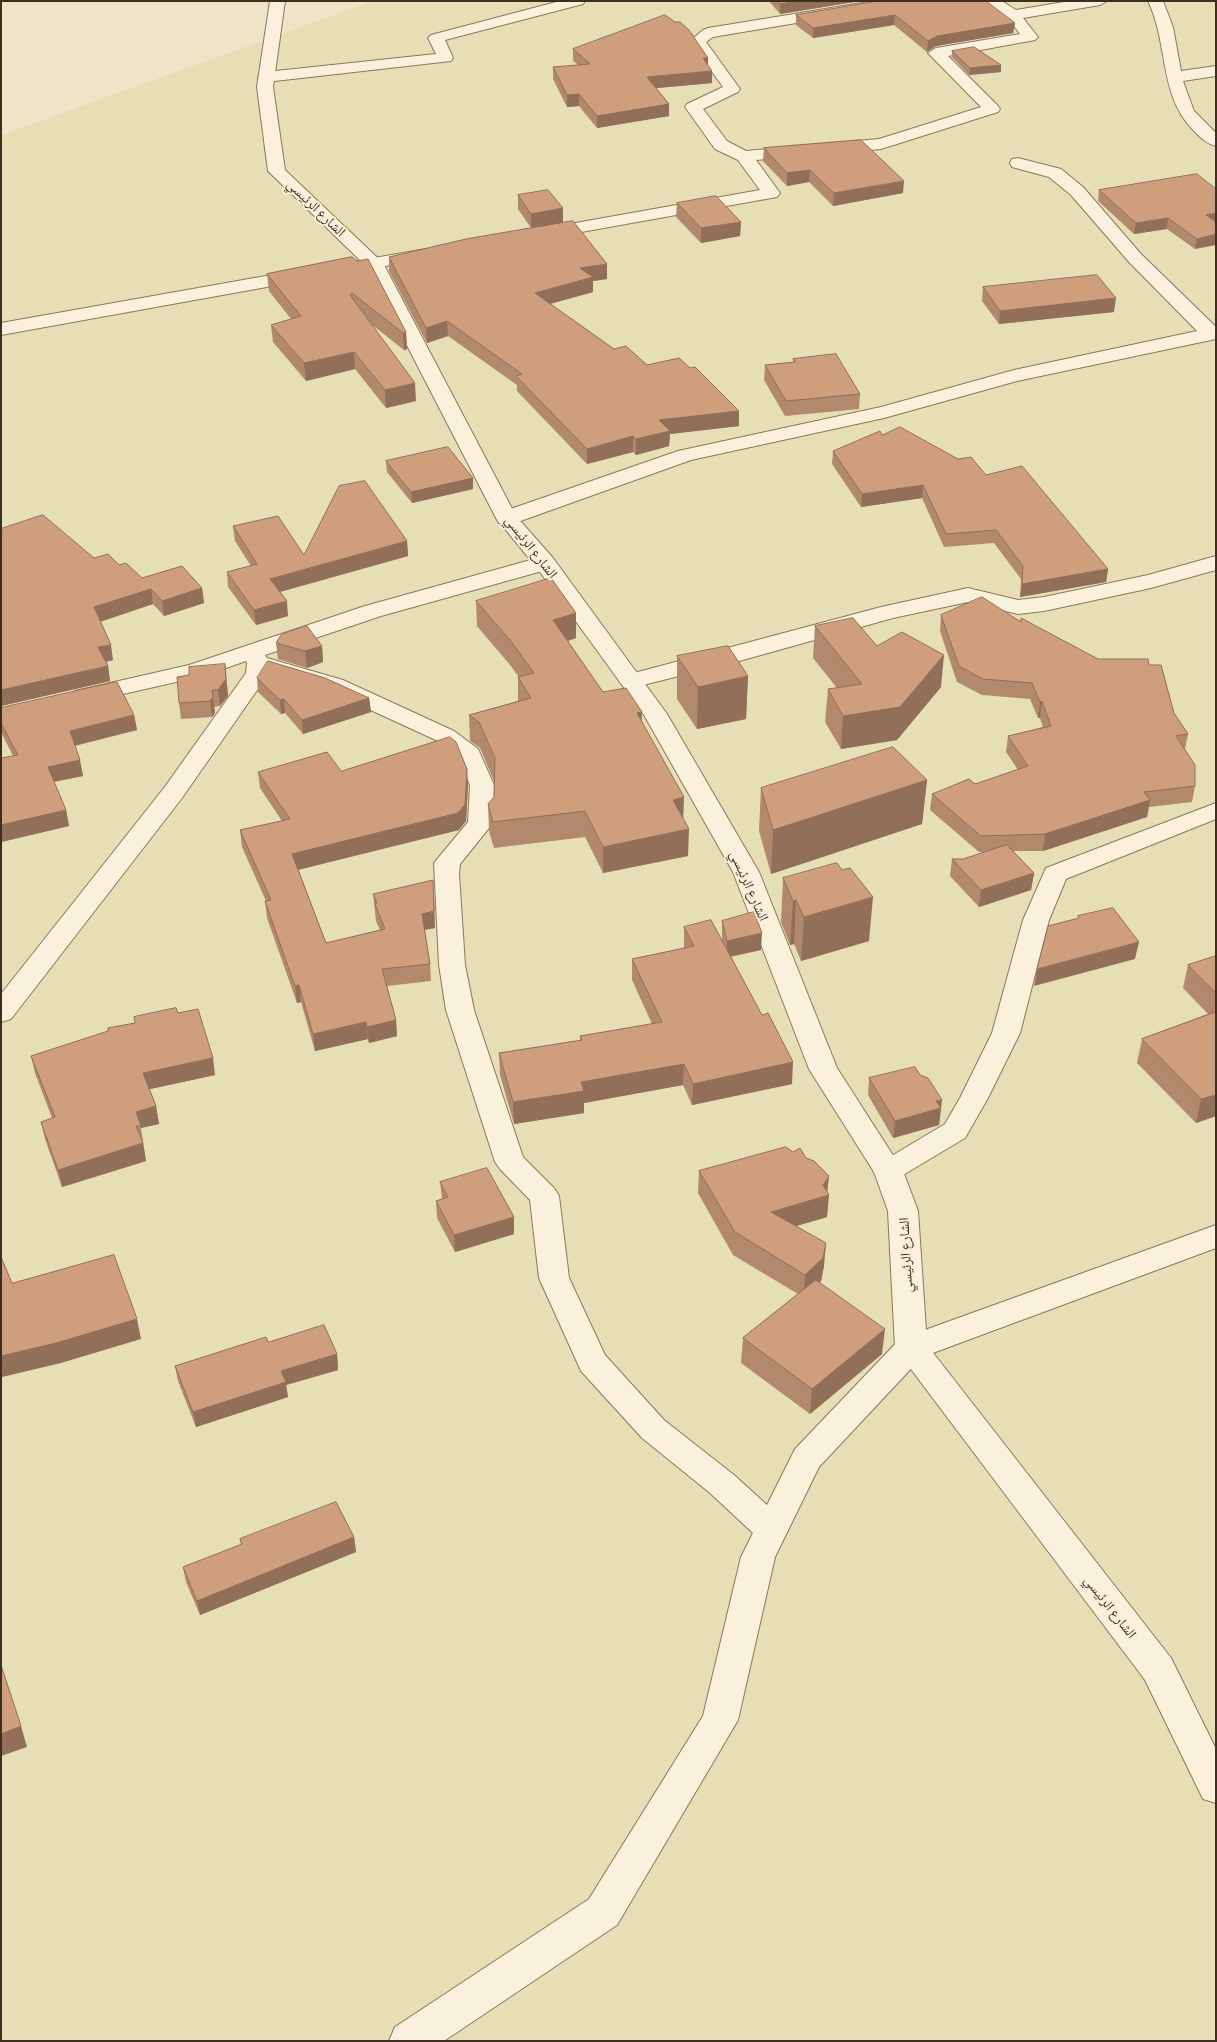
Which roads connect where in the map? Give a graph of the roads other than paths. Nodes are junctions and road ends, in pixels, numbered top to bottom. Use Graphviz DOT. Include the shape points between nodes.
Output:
graph roads {
  1 [pos="278,1"];
  2 [pos="578,1"];
  3 [pos="903,1"];
  4 [pos="992,1"];
  5 [pos="1100,1"];
  6 [pos="1155,1"];
  7 [pos="1014,15"];
  8 [pos="1216,71"];
  9 [pos="266,77"];
  10 [pos="1175,77"];
  11 [pos="1216,141"];
  12 [pos="744,156"];
  13 [pos="1018,163"];
  14 [pos="520,238"];
  15 [pos="442,251"];
  16 [pos="374,262"];
  17 [pos="1,329"];
  18 [pos="1213,334"];
  19 [pos="507,518"];
  20 [pos="545,563"];
  21 [pos="1216,563"];
  22 [pos="255,658"];
  23 [pos="631,681"];
  24 [pos="65,700"];
  25 [pos="1216,810"];
  26 [pos="1,1013"];
  27 [pos="888,1171"];
  28 [pos="1216,1236"];
  29 [pos="911,1348"];
  30 [pos="771,1530"];
  31 [pos="1216,1788"];
  32 [pos="408,2041"];
  1 -- 9 [label="street, الشارع الرئيسي"];
  2 -- 9 [label="street" via="436,38 445,58"];
  3 -- 12 [label="street" via="708,33 698,41 732,89 693,107 722,145"];
  4 -- 7 [label="street"];
  5 -- 7 [label="street"];
  6 -- 10 [label="street" via="1164,15"];
  7 -- 12 [label="street" via="1030,37 936,53 992,109 881,144"];
  8 -- 10 [label="street"];
  9 -- 16 [label="street, الشارع الرئيسي" via="277,171"];
  10 -- 11 [label="street" via="1183,106"];
  12 -- 14 [label="street" via="770,192"];
  13 -- 18 [label="street" via="1055,173 1077,191 1135,258"];
  15 -- 16 [label="street"];
  16 -- 17 [label="street"];
  16 -- 19 [label="street, الشارع الرئيسي"];
  18 -- 19 [label="street" via="1014,376 884,412 685,455"];
  19 -- 20 [label="street, الشارع الرئيسي"];
  20 -- 22 [label="street" via="391,606"];
  20 -- 23 [label="street, الشارع الرئيسي"];
  21 -- 23 [label="street" via="1151,582 1044,604 1018,607 968,595 889,612"];
  22 -- 24 [label="street"];
  22 -- 26 [label="street" via="258,673 173,793"];
  22 -- 30 [label="street" via="335,685 446,736 469,754 482,785 480,823 447,863 452,965 460,1010 510,1162 544,1196 554,1278 592,1362 653,1429 722,1484"];
  23 -- 27 [label="street, الشارع الرئيسي" via="655,714 746,872 823,1069"];
  25 -- 27 [label="street" via="1055,874 1036,920 1006,1033 974,1098 955,1131"];
  27 -- 29 [label="street, الشارع الرئيسي" via="903,1211"];
  28 -- 29 [label="street"];
  29 -- 30 [label="street" via="806,1458"];
  29 -- 31 [label="street, الشارع الرئيسي" via="1158,1669"];
  30 -- 32 [label="street" via="758,1557 720,1720 603,1912"];
}
